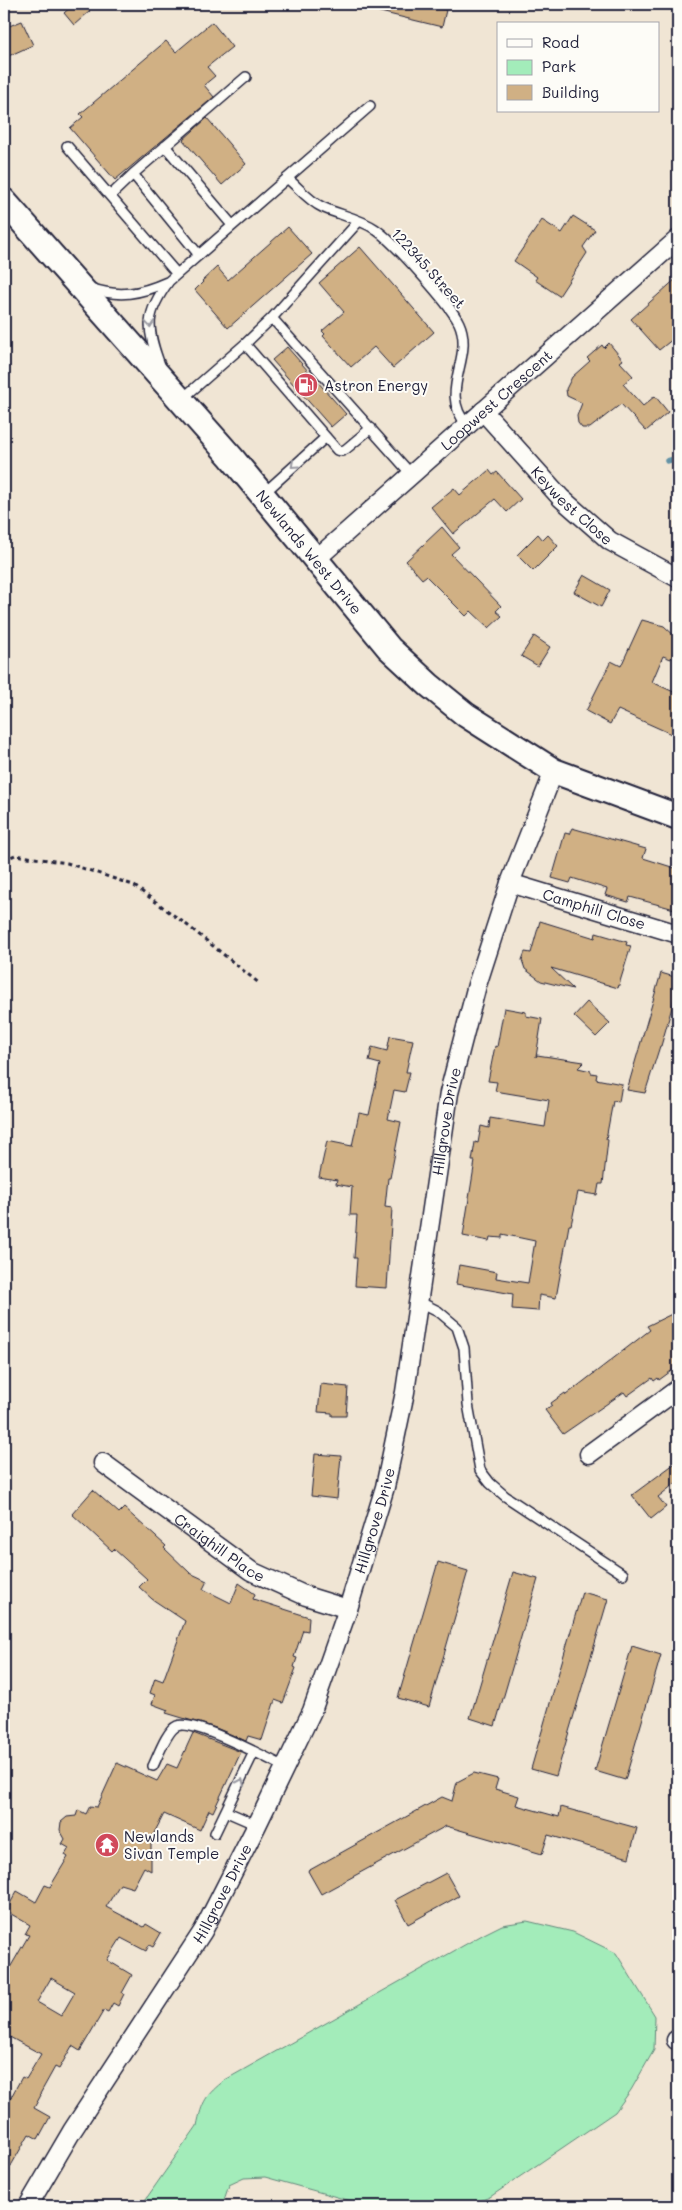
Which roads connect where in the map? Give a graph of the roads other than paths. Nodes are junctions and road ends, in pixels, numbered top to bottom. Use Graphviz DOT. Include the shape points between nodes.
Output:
graph roads {
  1 [pos="246,77"];
  2 [pos="370,106"];
  3 [pos="67,146"];
  4 [pos="165,146"];
  5 [pos="133,174"];
  6 [pos="287,178"];
  7 [pos="110,196"];
  8 [pos="4,201"];
  9 [pos="359,221"];
  10 [pos="232,225"];
  11 [pos="678,239"];
  12 [pos="199,255"];
  13 [pos="177,274"];
  14 [pos="169,281"];
  15 [pos="76,282"];
  16 [pos="272,318"];
  17 [pos="245,344"];
  18 [pos="173,392"];
  19 [pos="483,411"];
  20 [pos="467,425"];
  21 [pos="371,428"];
  22 [pos="326,437"];
  23 [pos="411,474"];
  24 [pos="263,494"];
  25 [pos="315,560"];
  26 [pos="678,578"];
  27 [pos="554,771"];
  28 [pos="678,817"];
  29 [pos="510,882"];
  30 [pos="678,934"];
  31 [pos="418,1300"];
  32 [pos="678,1389"];
  33 [pos="589,1454"];
  34 [pos="103,1463"];
  35 [pos="623,1574"];
  36 [pos="348,1609"];
  37 [pos="254,1752"];
  38 [pos="153,1766"];
  39 [pos="285,1767"];
  40 [pos="227,1812"];
  41 [pos="257,1825"];
  42 [pos="216,1833"];
  43 [pos="28,2206"];
  1 -- 4 [label="lane"];
  2 -- 6 [label="lane"];
  3 -- 7 [label="lane"];
  4 -- 5 [label="lane"];
  4 -- 10 [label="lane"];
  5 -- 7 [label="lane"];
  5 -- 12 [label="lane"];
  6 -- 9 [label="lane, 122345 Street" via="321,206"];
  6 -- 10 [label="lane"];
  7 -- 13 [label="lane"];
  8 -- 15 [label="street, Newlands West Drive"];
  9 -- 16 [label="lane"];
  9 -- 20 [label="lane, 122345 Street" via="375,229 392,245 458,321 462,347 455,407"];
  10 -- 12 [label="lane"];
  11 -- 19 [label="street, Loopwest Crescent"];
  12 -- 13 [label="lane"];
  13 -- 14 [label="lane"];
  14 -- 15 [label="lane" via="135,294 98,290"];
  14 -- 18 [label="lane, one-way" via="155,300 149,316 152,343"];
  15 -- 18 [label="street, Newlands West Drive"];
  16 -- 17 [label="lane"];
  16 -- 21 [label="lane"];
  17 -- 18 [label="lane"];
  17 -- 22 [label="lane"];
  18 -- 24 [label="street, Newlands West Drive"];
  19 -- 20 [label="street, Loopwest Crescent"];
  19 -- 26 [label="street, Keywest Close" via="561,498 610,541"];
  20 -- 23 [label="street, Loopwest Crescent"];
  21 -- 22 [label="lane" via="342,451 337,450"];
  21 -- 23 [label="lane"];
  22 -- 24 [label="lane, one-way"];
  23 -- 25 [label="street, Loopwest Crescent"];
  24 -- 25 [label="street, Newlands West Drive"];
  25 -- 27 [label="street, Newlands West Drive" via="389,648 429,685 466,715"];
  27 -- 28 [label="street, Newlands West Drive"];
  27 -- 29 [label="street, Hillgrove Drive"];
  29 -- 30 [label="street, Camphill Close"];
  29 -- 31 [label="street, Hillgrove Drive" via="477,985 450,1093"];
  31 -- 35 [label="lane" via="438,1311 457,1328 464,1348 468,1404 480,1470 505,1496"];
  31 -- 36 [label="street, Hillgrove Drive" via="385,1486"];
  32 -- 33 [label="street"];
  34 -- 36 [label="street, Craighill Place" via="251,1571 306,1596"];
  36 -- 39 [label="street, Hillgrove Drive" via="312,1711"];
  37 -- 38 [label="lane" via="191,1725 178,1725 172,1729"];
  37 -- 39 [label="lane"];
  40 -- 37 [label="lane, one-way"];
  39 -- 41 [label="street, Hillgrove Drive"];
  40 -- 41 [label="lane"];
  40 -- 42 [label="lane"];
  41 -- 43 [label="street, Hillgrove Drive" via="203,1931 72,2131"];
}
